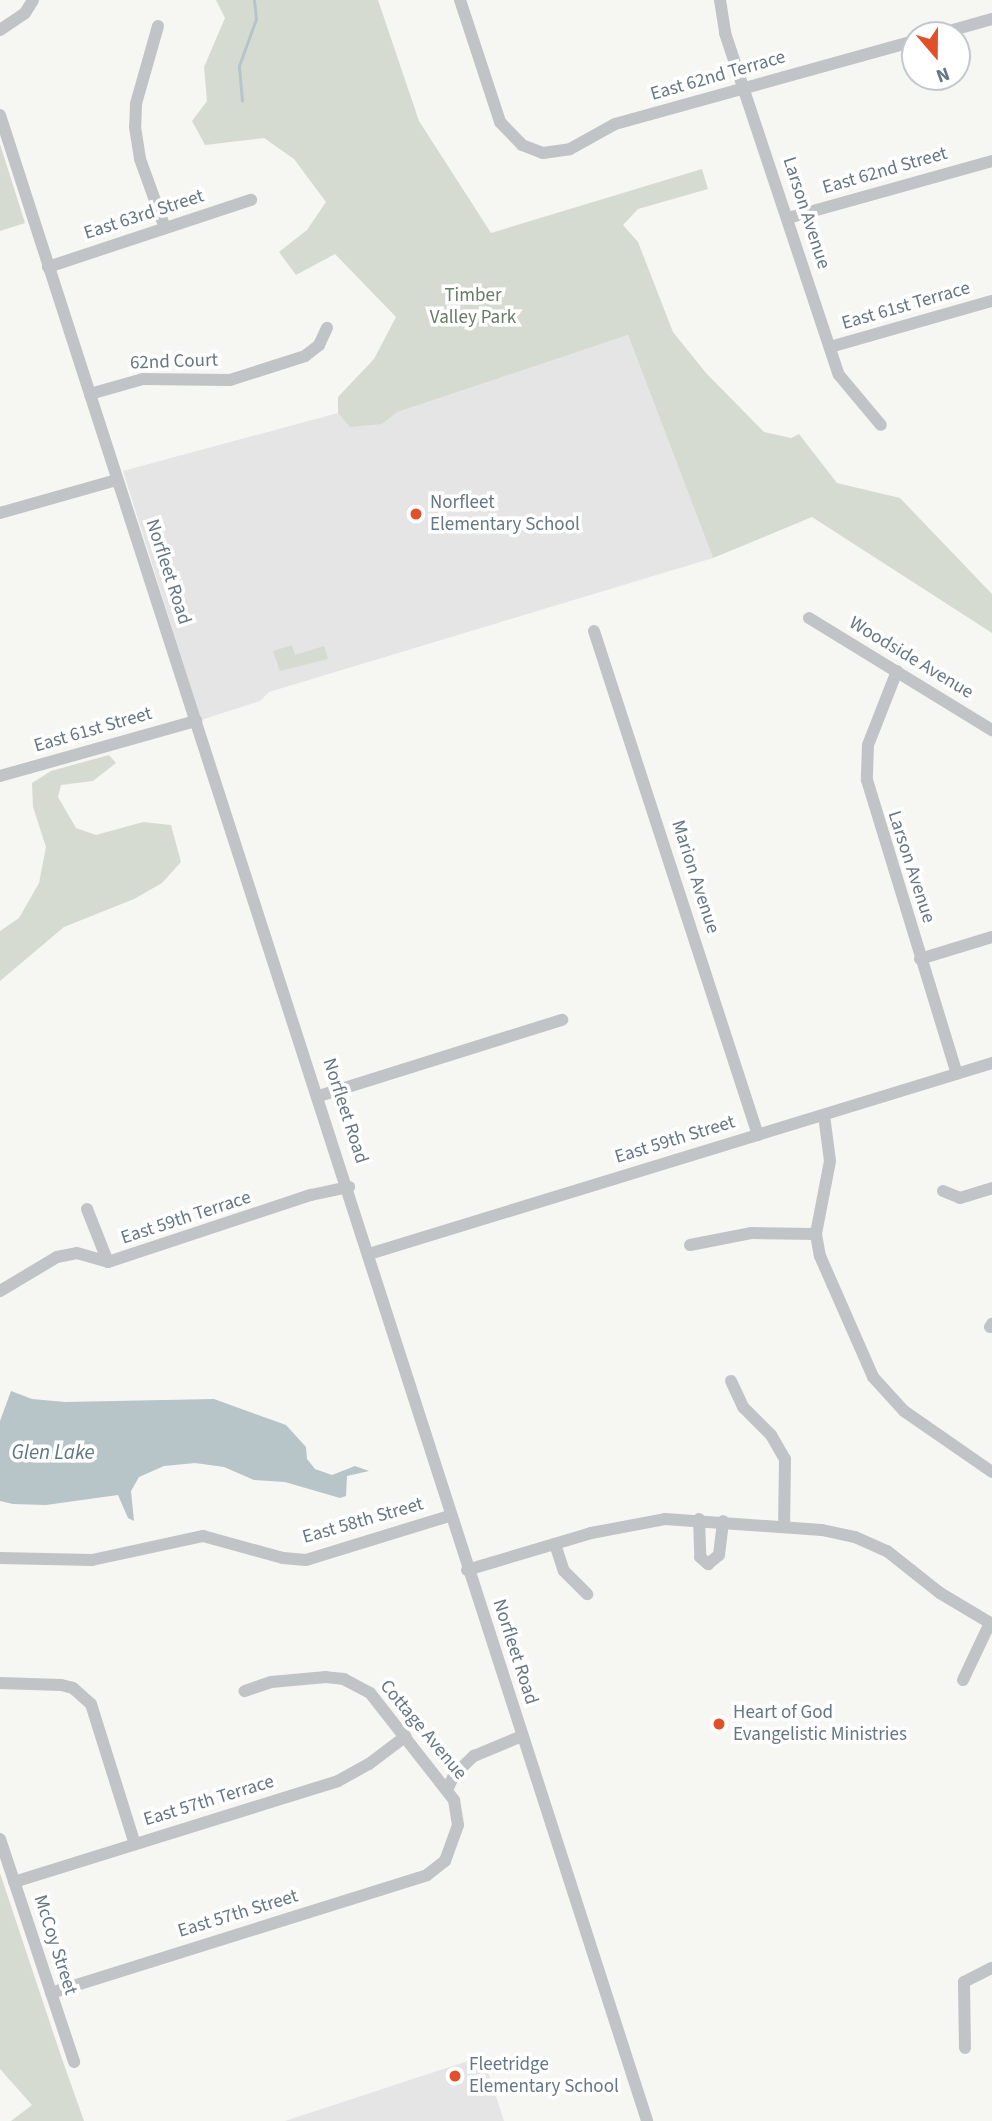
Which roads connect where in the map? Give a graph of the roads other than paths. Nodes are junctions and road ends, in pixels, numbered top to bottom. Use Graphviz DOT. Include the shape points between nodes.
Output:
graph roads {
  1 [pos="33,0"];
  2 [pos="460,0"];
  3 [pos="720,0"];
  4 [pos="992,19"];
  5 [pos="971,25"];
  6 [pos="158,26"];
  7 [pos="0,30"];
  8 [pos="901,44"];
  9 [pos="744,88"];
  10 [pos="0,115"];
  11 [pos="992,161"];
  12 [pos="251,200"];
  13 [pos="788,218"];
  14 [pos="165,228"];
  15 [pos="48,267"];
  16 [pos="992,301"];
  17 [pos="327,328"];
  18 [pos="830,347"];
  19 [pos="90,394"];
  20 [pos="881,425"];
  21 [pos="117,480"];
  22 [pos="0,513"];
  23 [pos="809,618"];
  24 [pos="594,631"];
  25 [pos="897,671"];
  26 [pos="196,721"];
  27 [pos="992,730"];
  28 [pos="0,776"];
  29 [pos="992,937"];
  30 [pos="920,959"];
  31 [pos="562,1020"];
  32 [pos="992,1063"];
  33 [pos="957,1074"];
  34 [pos="319,1096"];
  35 [pos="824,1115"];
  36 [pos="758,1135"];
  37 [pos="349,1187"];
  38 [pos="992,1188"];
  39 [pos="943,1191"];
  40 [pos="87,1209"];
  41 [pos="816,1234"];
  42 [pos="690,1245"];
  43 [pos="369,1254"];
  44 [pos="108,1262"];
  45 [pos="0,1291"];
  46 [pos="731,1381"];
  47 [pos="991,1472"];
  48 [pos="449,1516"];
  49 [pos="699,1519"];
  50 [pos="723,1521"];
  51 [pos="784,1527"];
  52 [pos="555,1544"];
  53 [pos="0,1558"];
  54 [pos="467,1570"];
  55 [pos="587,1594"];
  56 [pos="991,1623"];
  57 [pos="963,1681"];
  58 [pos="0,1683"];
  59 [pos="245,1691"];
  60 [pos="405,1736"];
  61 [pos="522,1736"];
  62 [pos="448,1788"];
  63 [pos="0,1839"];
  64 [pos="135,1844"];
  65 [pos="435,1869"];
  66 [pos="14,1882"];
  67 [pos="992,1968"];
  68 [pos="51,1993"];
  69 [pos="965,2048"];
  70 [pos="74,2062"];
  71 [pos="647,2121"];
  1 -- 7 [label="street" via="25,13"];
  2 -- 9 [label="street, East 62nd Terrace" via="500,122 515,140 536,150 559,153 615,124"];
  3 -- 9 [label="street, Larson Avenue" via="725,33"];
  4 -- 5 [label="street"];
  6 -- 14 [label="street" via="136,104 135,127 140,159"];
  8 -- 9 [label="street, East 62nd Terrace"];
  9 -- 13 [label="street, Larson Avenue"];
  10 -- 15 [label="street, Norfleet Road"];
  11 -- 13 [label="street, East 62nd Street"];
  12 -- 14 [label="street, East 63rd Street"];
  13 -- 18 [label="street, Larson Avenue"];
  14 -- 15 [label="street, East 63rd Street"];
  15 -- 19 [label="street, Norfleet Road"];
  16 -- 18 [label="street, East 61st Terrace"];
  17 -- 19 [label="street, 62nd Court" via="319,345 305,356 230,380 143,379"];
  18 -- 20 [label="street, Larson Avenue" via="849,392"];
  19 -- 21 [label="street, Norfleet Road"];
  21 -- 22 [label="street"];
  21 -- 26 [label="street, Norfleet Road"];
  23 -- 25 [label="street, Woodside Avenue"];
  24 -- 36 [label="street, Marion Avenue"];
  25 -- 27 [label="street, Woodside Avenue"];
  25 -- 30 [label="street, Larson Avenue" via="868,745 867,780"];
  26 -- 28 [label="street, East 61st Street"];
  26 -- 34 [label="street, Norfleet Road"];
  29 -- 30 [label="street"];
  30 -- 33 [label="street, Larson Avenue"];
  31 -- 34 [label="street"];
  32 -- 33 [label="street, East 59th Street"];
  33 -- 35 [label="street, East 59th Street"];
  34 -- 37 [label="street, Norfleet Road"];
  35 -- 36 [label="street, East 59th Street"];
  35 -- 41 [label="street" via="830,1161"];
  36 -- 43 [label="street, East 59th Street"];
  37 -- 43 [label="street, Norfleet Road"];
  37 -- 44 [label="street, East 59th Terrace" via="311,1195"];
  38 -- 39 [label="street" via="960,1198"];
  40 -- 44 [label="street"];
  41 -- 42 [label="street" via="751,1233"];
  41 -- 47 [label="street" via="825,1273 873,1377 904,1410"];
  43 -- 48 [label="street, Norfleet Road"];
  44 -- 45 [label="street, East 59th Terrace" via="77,1253 57,1257"];
  46 -- 51 [label="street" via="743,1407 771,1435 785,1459"];
  48 -- 53 [label="street, East 58th Street" via="306,1560 203,1536 92,1560"];
  48 -- 54 [label="street, Norfleet Road"];
  49 -- 50 [label="street"];
  49 -- 50 [label="street" via="699,1557 708,1564 719,1555"];
  49 -- 52 [label="street" via="631,1523"];
  50 -- 51 [label="street"];
  51 -- 56 [label="street" via="839,1533 871,1544"];
  52 -- 54 [label="street"];
  52 -- 55 [label="street" via="564,1571"];
  54 -- 61 [label="street, Norfleet Road"];
  56 -- 57 [label="street"];
  58 -- 64 [label="street" via="61,1685 73,1688 91,1703"];
  59 -- 60 [label="street, Cottage Avenue" via="297,1678 344,1679 370,1693"];
  60 -- 62 [label="street, Cottage Avenue"];
  60 -- 64 [label="street, East 57th Terrace" via="338,1781"];
  61 -- 62 [label="street" via="474,1756 454,1775"];
  61 -- 71 [label="street, Norfleet Road"];
  62 -- 65 [label="street, Cottage Avenue" via="458,1825 445,1861"];
  63 -- 66 [label="street, McCoy Street"];
  64 -- 66 [label="street, East 57th Terrace"];
  65 -- 68 [label="street, East 57th Street"];
  66 -- 68 [label="street, McCoy Street"];
  67 -- 69 [label="street" via="964,1982"];
  68 -- 70 [label="street, McCoy Street"];
}
